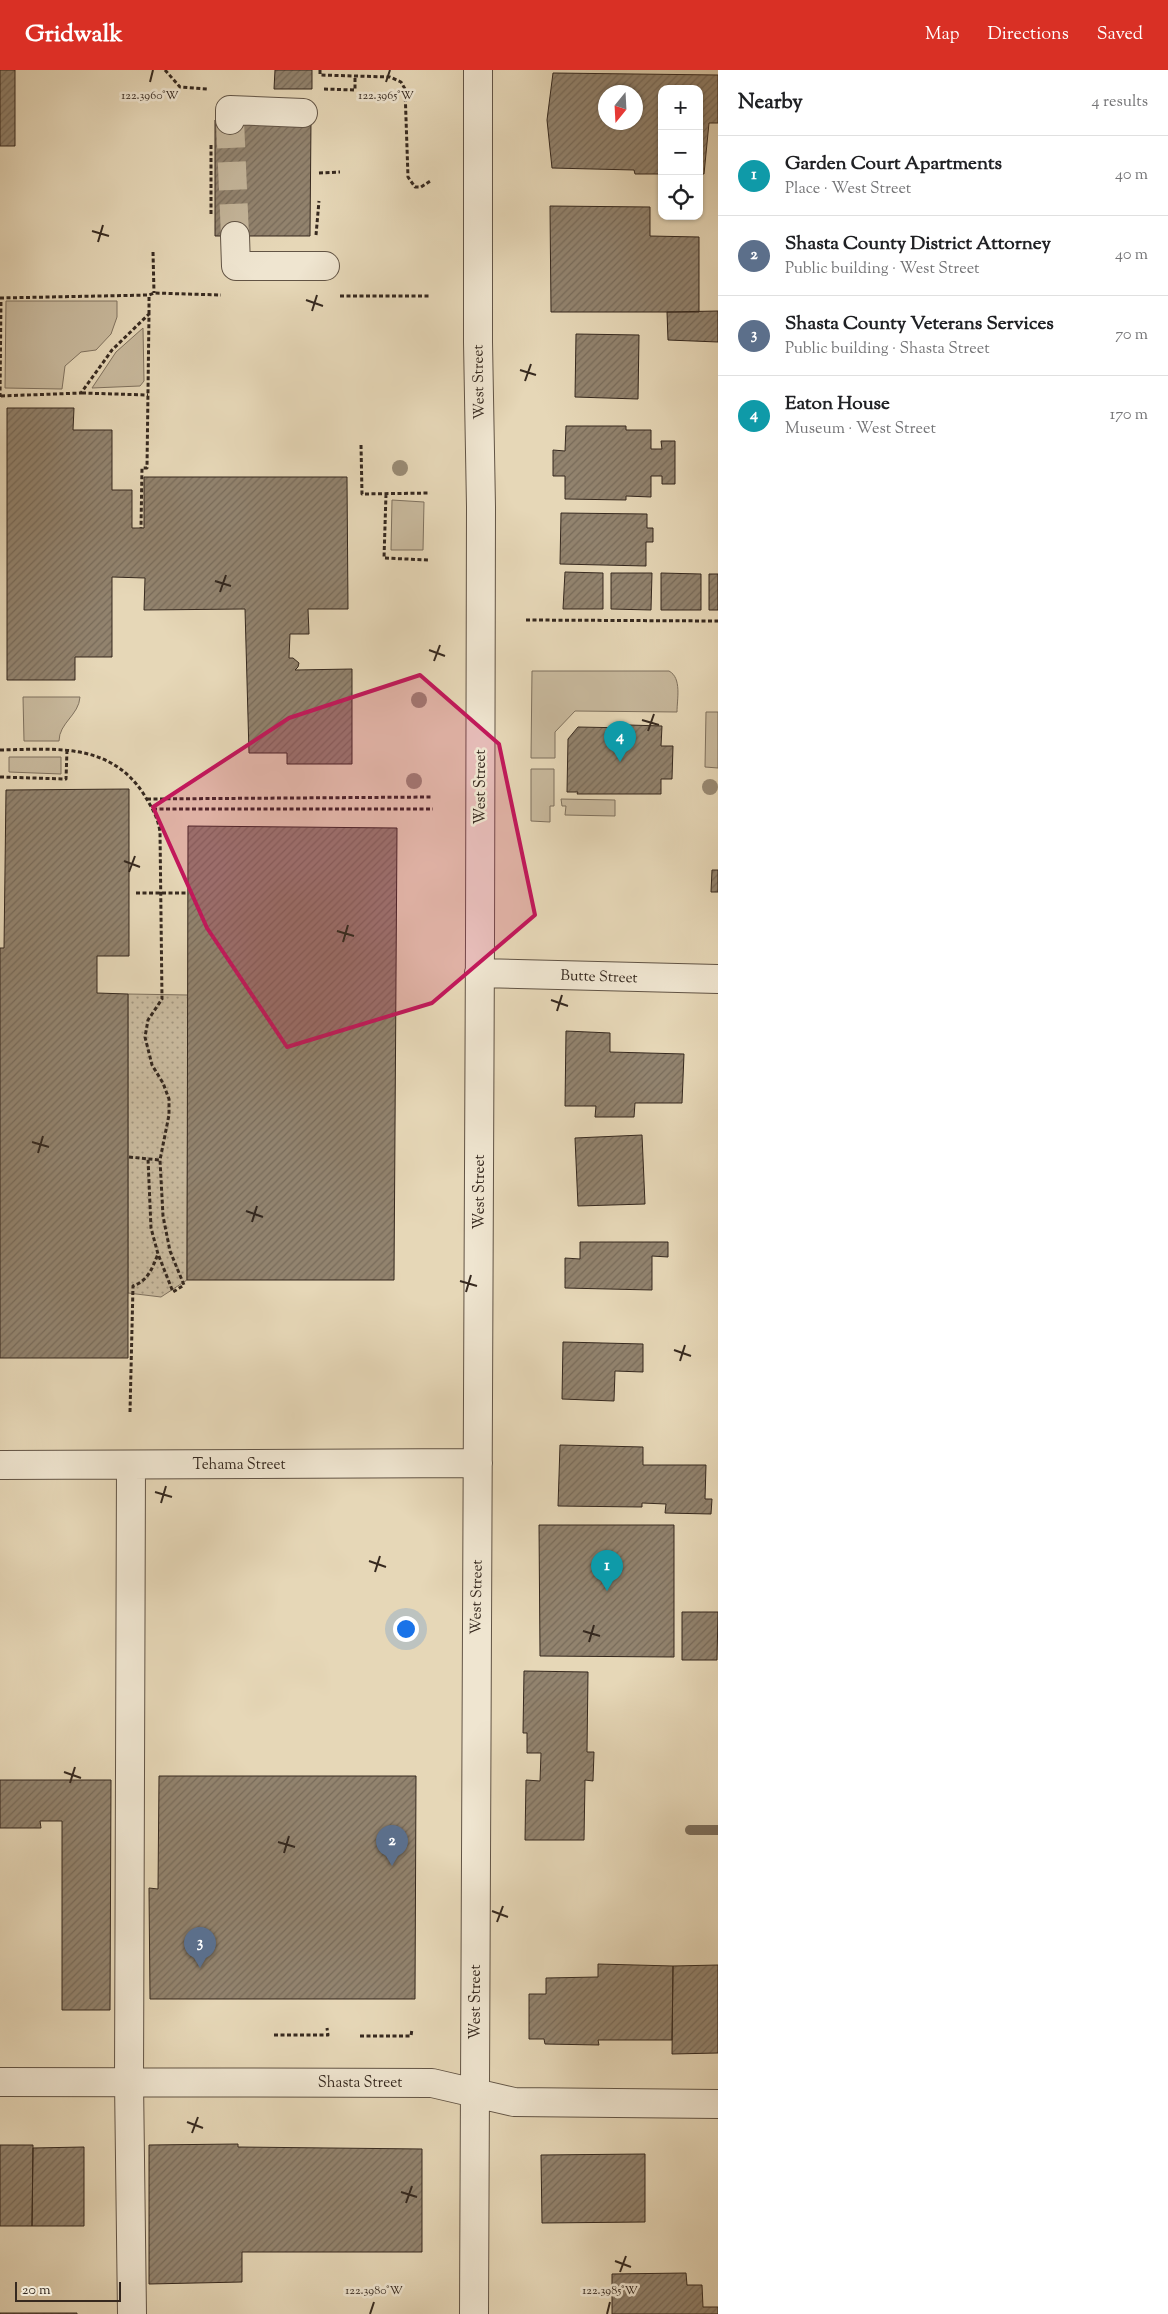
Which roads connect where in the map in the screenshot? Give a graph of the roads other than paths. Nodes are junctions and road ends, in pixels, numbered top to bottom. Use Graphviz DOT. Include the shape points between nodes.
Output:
graph roads {
  1 [pos="478,70"];
  2 [pos="303,113"];
  3 [pos="230,120"];
  4 [pos="235,236"];
  5 [pos="325,266"];
  6 [pos="480,973"];
  7 [pos="718,979"];
  8 [pos="478,1463"];
  9 [pos="0,1465"];
  10 [pos="131,1465"];
  11 [pos="129,2081"];
  12 [pos="0,2082"];
  13 [pos="475,2092"];
  14 [pos="718,2104"];
  15 [pos="132,2314"];
  16 [pos="474,2314"];
  1 -- 6 [label="street, West Street"];
  2 -- 3 [label="street" via="230,110"];
  4 -- 5 [label="street" via="236,266"];
  6 -- 7 [label="street, Butte Street"];
  6 -- 8 [label="street, West Street"];
  8 -- 10 [label="street, Tehama Street"];
  8 -- 13 [label="street, West Street"];
  9 -- 10 [label="street, Tehama Street"];
  10 -- 11 [label="street"];
  11 -- 12 [label="street, Shasta Street"];
  11 -- 13 [label="street, Shasta Street" via="432,2083"];
  11 -- 15 [label="street"];
  13 -- 14 [label="street, Shasta Street" via="514,2102"];
  13 -- 16 [label="street, West Street"];
}
